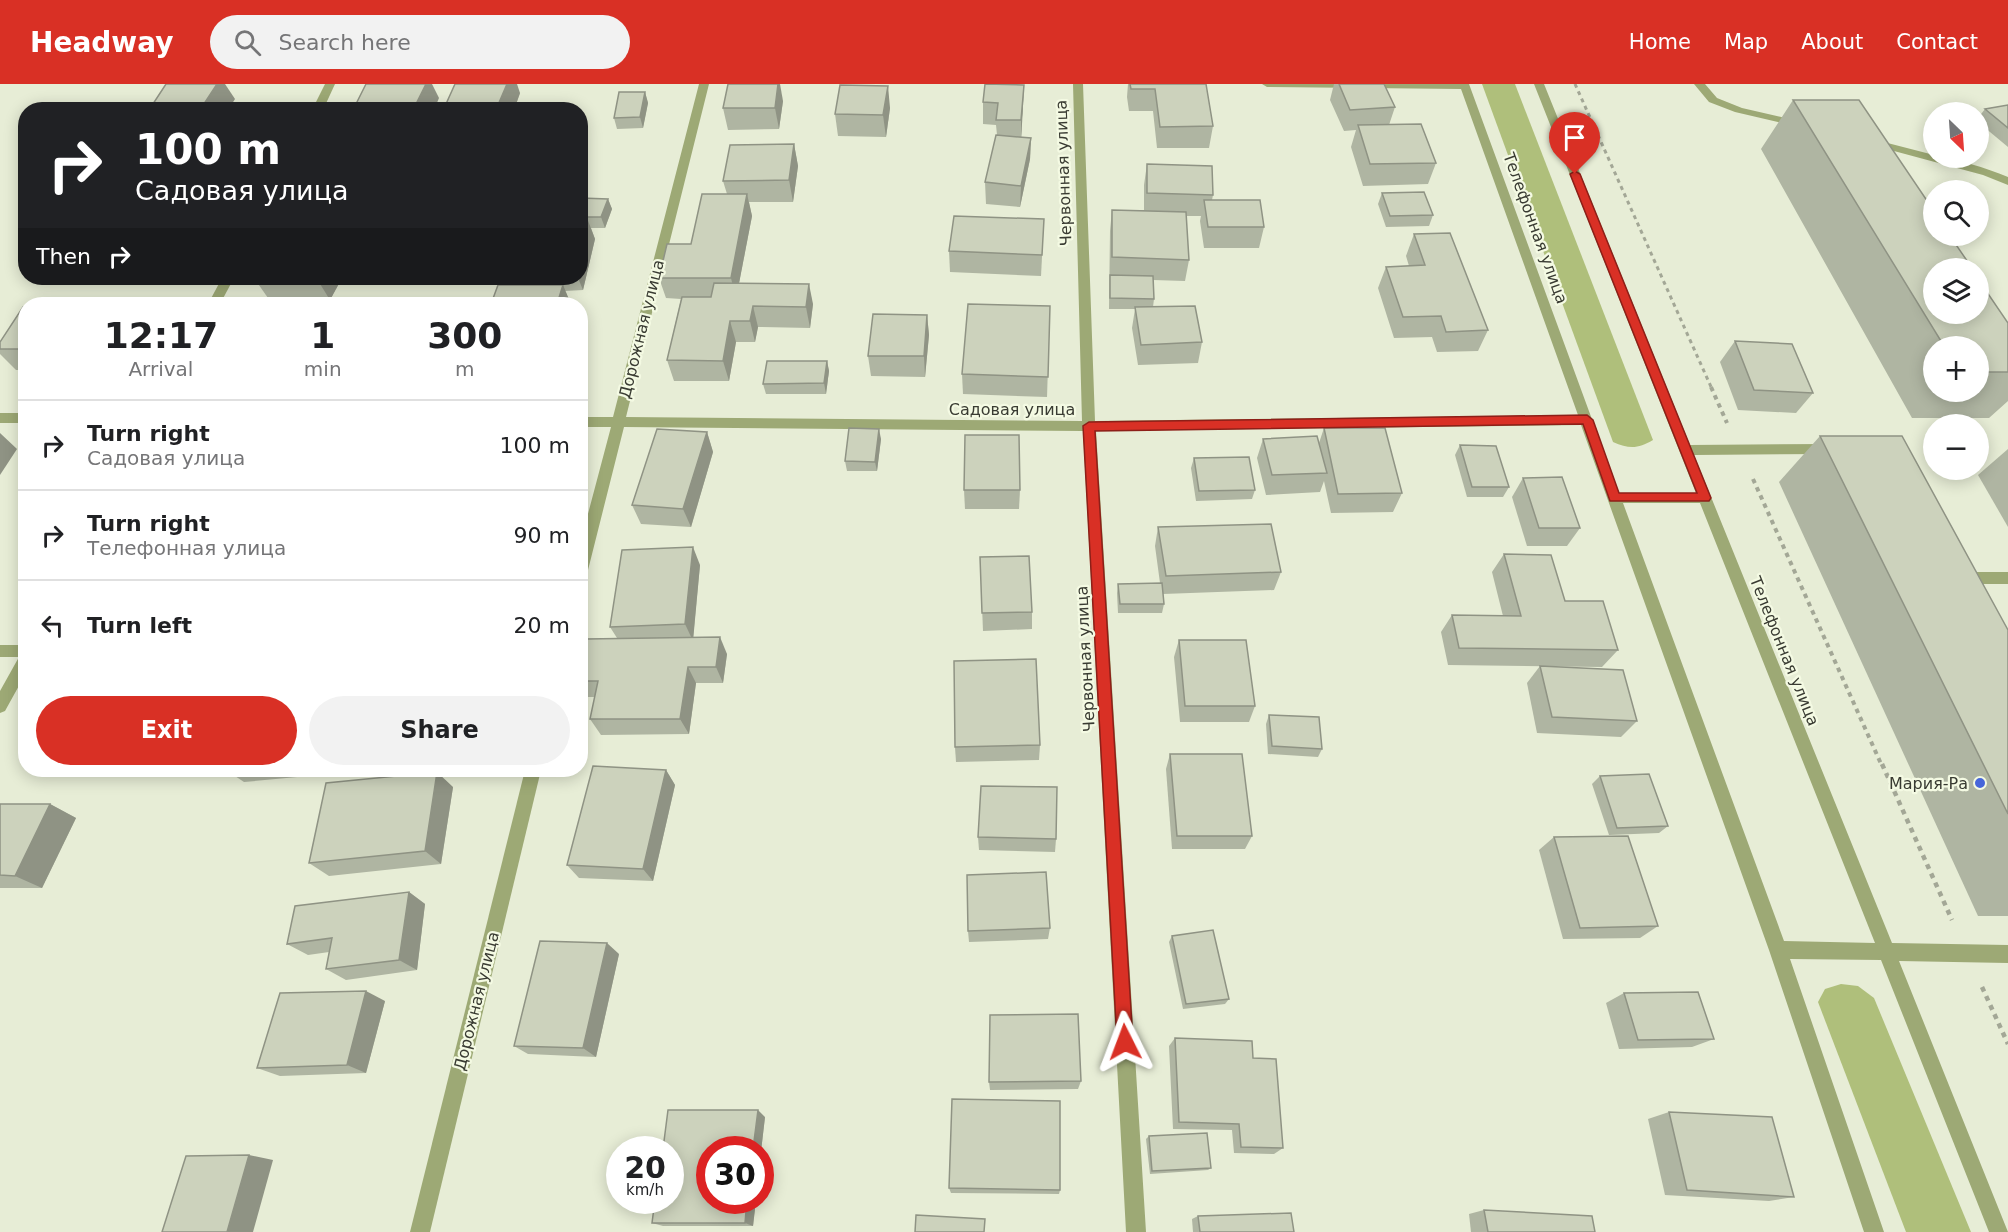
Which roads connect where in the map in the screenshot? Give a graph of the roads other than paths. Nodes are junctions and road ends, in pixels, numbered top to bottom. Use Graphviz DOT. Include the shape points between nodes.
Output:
graph roads {
  1 [pos="330,84"];
  2 [pos="704,84"];
  3 [pos="1078,84"];
  4 [pos="1267,84"];
  5 [pos="1539,84"];
  6 [pos="1698,84"];
  7 [pos="1464,85"];
  8 [pos="321,102"];
  9 [pos="1808,126"];
  10 [pos="1865,140"];
  11 [pos="2008,181"];
  12 [pos="0,418"];
  13 [pos="18,418"];
  14 [pos="1587,420"];
  15 [pos="588,422"];
  16 [pos="618,422"];
  17 [pos="1089,426"];
  18 [pos="1839,449"];
  19 [pos="1686,450"];
  20 [pos="1615,498"];
  21 [pos="1705,498"];
  22 [pos="588,542"];
  23 [pos="1954,578"];
  24 [pos="2008,578"];
  25 [pos="0,651"];
  26 [pos="18,651"];
  27 [pos="18,673"];
  28 [pos="0,706"];
  29 [pos="531,777"];
  30 [pos="1778,950"];
  31 [pos="1885,951"];
  32 [pos="2008,954"];
  33 [pos="420,1232"];
  34 [pos="1136,1232"];
  35 [pos="1874,1232"];
  36 [pos="1999,1232"];
  1 -- 8 [label="street"];
  2 -- 16 [label="street, Дорожная улица"];
  3 -- 17 [label="street, Червонная улица"];
  4 -- 7 [label="street"];
  5 -- 19 [label="street, Телефонная улица"];
  6 -- 9 [label="street" via="1713,100 1739,110"];
  7 -- 14 [label="street, Телефонная улица"];
  10 -- 11 [label="street"];
  12 -- 13 [label="street"];
  14 -- 17 [label="street, Садовая улица"];
  14 -- 20 [label="street, Телефонная улица"];
  15 -- 16 [label="street, Садовая улица"];
  16 -- 17 [label="street, Садовая улица"];
  16 -- 22 [label="street, Дорожная улица"];
  17 -- 34 [label="street, Червонная улица"];
  18 -- 19 [label="street"];
  19 -- 21 [label="street, Телефонная улица"];
  20 -- 21 [label="street"];
  20 -- 30 [label="street, Телефонная улица"];
  21 -- 31 [label="street, Телефонная улица"];
  23 -- 24 [label="street"];
  25 -- 26 [label="street"];
  27 -- 28 [label="street"];
  29 -- 33 [label="street, Дорожная улица"];
  30 -- 31 [label="street"];
  30 -- 35 [label="street, Телефонная улица"];
  31 -- 32 [label="street"];
  31 -- 36 [label="street, Телефонная улица"];
}
